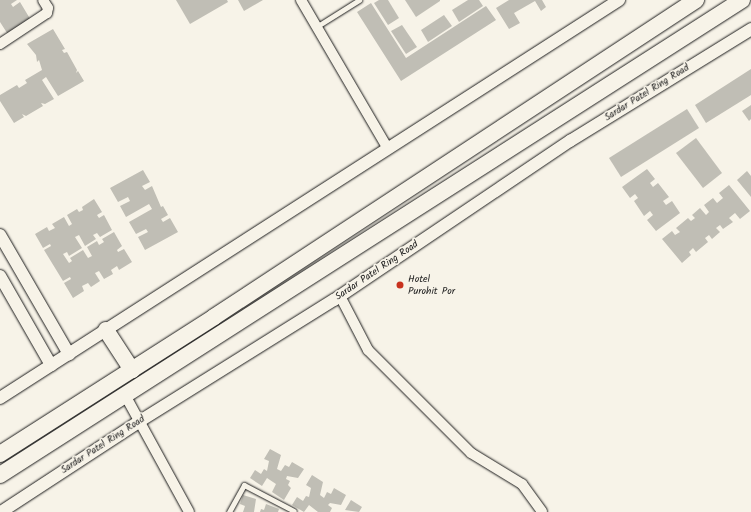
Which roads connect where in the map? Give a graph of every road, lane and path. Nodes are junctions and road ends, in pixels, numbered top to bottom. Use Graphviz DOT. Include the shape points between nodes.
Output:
graph roads {
  1 [pos="43,0"];
  2 [pos="301,0"];
  3 [pos="359,0"];
  4 [pos="619,0"];
  5 [pos="696,0"];
  6 [pos="742,0"];
  7 [pos="316,27"];
  8 [pos="751,30"];
  9 [pos="0,44"];
  10 [pos="387,147"];
  11 [pos="0,235"];
  12 [pos="0,276"];
  13 [pos="340,296"];
  14 [pos="106,330"];
  15 [pos="69,354"];
  16 [pos="51,365"];
  17 [pos="132,370"];
  18 [pos="125,395"];
  19 [pos="0,398"];
  20 [pos="140,420"];
  21 [pos="0,454"];
  22 [pos="0,475"];
  23 [pos="1,512"];
  24 [pos="188,512"];
  25 [pos="229,512"];
  26 [pos="294,512"];
  27 [pos="542,512"];
  1 -- 9 [label="street" via="48,8 47,13"];
  2 -- 7 [label="street"];
  3 -- 7 [label="lane"];
  4 -- 10 [label="street"];
  5 -- 17 [label="highway"];
  6 -- 18 [label="highway"];
  7 -- 10 [label="street"];
  8 -- 13 [label="street, Sardar Patel Ring Road" via="570,141"];
  10 -- 14 [label="street"];
  11 -- 15 [label="street"];
  12 -- 16 [label="street"];
  13 -- 20 [label="street, Sardar Patel Ring Road"];
  13 -- 27 [label="street" via="368,350 471,453 522,484"];
  14 -- 15 [label="street"];
  14 -- 17 [label="highway"];
  15 -- 16 [label="street"];
  16 -- 19 [label="street"];
  17 -- 21 [label="highway"];
  18 -- 20 [label="street"];
  18 -- 22 [label="highway"];
  20 -- 23 [label="street, Sardar Patel Ring Road"];
  20 -- 24 [label="street"];
  25 -- 26 [label="lane" via="244,485"];
}
